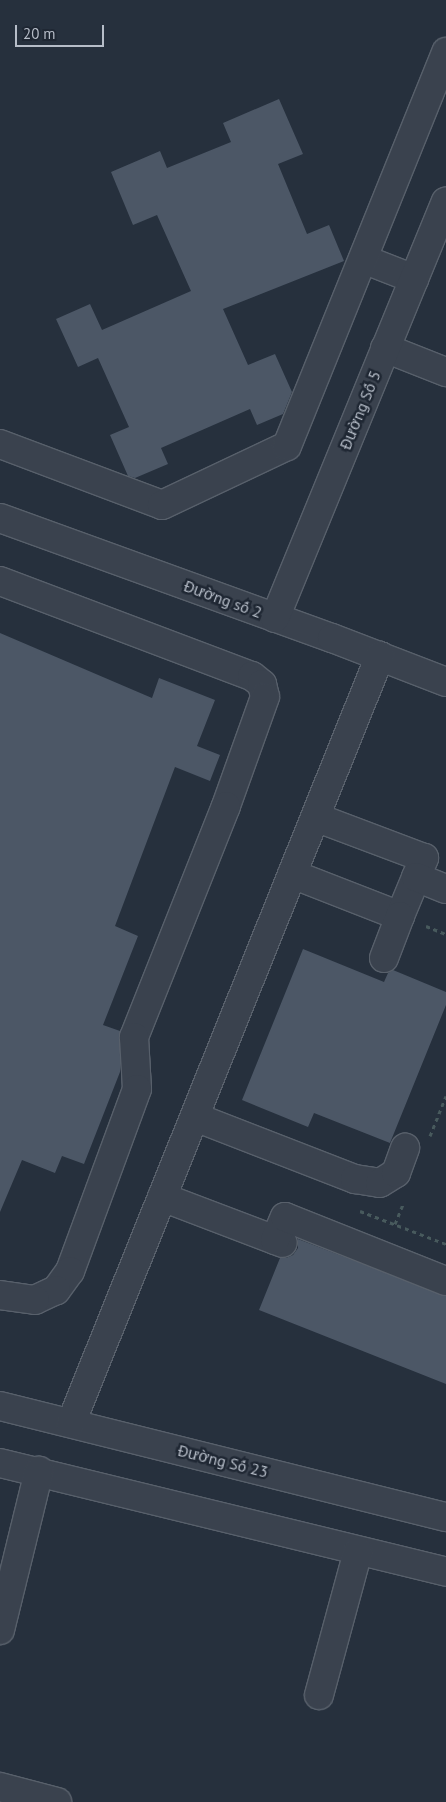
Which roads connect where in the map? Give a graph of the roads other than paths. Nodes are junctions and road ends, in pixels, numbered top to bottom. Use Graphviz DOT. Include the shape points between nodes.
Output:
graph roads {
  1 [pos="446,52"];
  2 [pos="446,202"];
  3 [pos="363,258"];
  4 [pos="414,279"];
  5 [pos="385,348"];
  6 [pos="446,372"];
  7 [pos="0,444"];
  8 [pos="0,518"];
  9 [pos="0,581"];
  10 [pos="275,618"];
  11 [pos="380,656"];
  12 [pos="446,682"];
  13 [pos="316,817"];
  14 [pos="292,874"];
  15 [pos="416,877"];
  16 [pos="446,889"];
  17 [pos="400,916"];
  18 [pos="384,958"];
  19 [pos="195,1117"];
  20 [pos="405,1148"];
  21 [pos="162,1197"];
  22 [pos="446,1281"];
  23 [pos="0,1295"];
  24 [pos="0,1406"];
  25 [pos="71,1424"];
  26 [pos="0,1463"];
  27 [pos="38,1472"];
  28 [pos="446,1517"];
  29 [pos="358,1551"];
  30 [pos="446,1572"];
  31 [pos="0,1630"];
  32 [pos="319,1695"];
  33 [pos="0,1787"];
  34 [pos="57,1802"];
  1 -- 3 [label="street"];
  2 -- 4 [label="street, Đường Số 5"];
  3 -- 4 [label="street"];
  3 -- 7 [label="street" via="287,446 162,505"];
  4 -- 5 [label="street, Đường Số 5"];
  5 -- 6 [label="street"];
  5 -- 10 [label="street, Đường Số 5"];
  8 -- 10 [label="street, Đường số 2"];
  9 -- 23 [label="street" via="252,676 262,684 265,697 226,806 134,1037 137,1088 70,1271 56,1290 35,1300"];
  10 -- 11 [label="street, Đường số 2"];
  11 -- 12 [label="street, Đường số 2"];
  11 -- 13 [label="street"];
  13 -- 14 [label="street"];
  13 -- 15 [label="street" via="424,858"];
  14 -- 17 [label="street"];
  14 -- 19 [label="street"];
  15 -- 16 [label="street"];
  15 -- 17 [label="street"];
  17 -- 18 [label="street"];
  19 -- 20 [label="street" via="355,1179 380,1184 396,1173"];
  19 -- 21 [label="street"];
  21 -- 22 [label="street" via="279,1241 285,1216"];
  21 -- 25 [label="street"];
  24 -- 25 [label="street, Đường Số 23"];
  25 -- 28 [label="street, Đường Số 23"];
  26 -- 27 [label="street"];
  27 -- 29 [label="street"];
  27 -- 31 [label="street"];
  29 -- 30 [label="street"];
  29 -- 32 [label="street"];
  33 -- 34 [label="street"];
}
